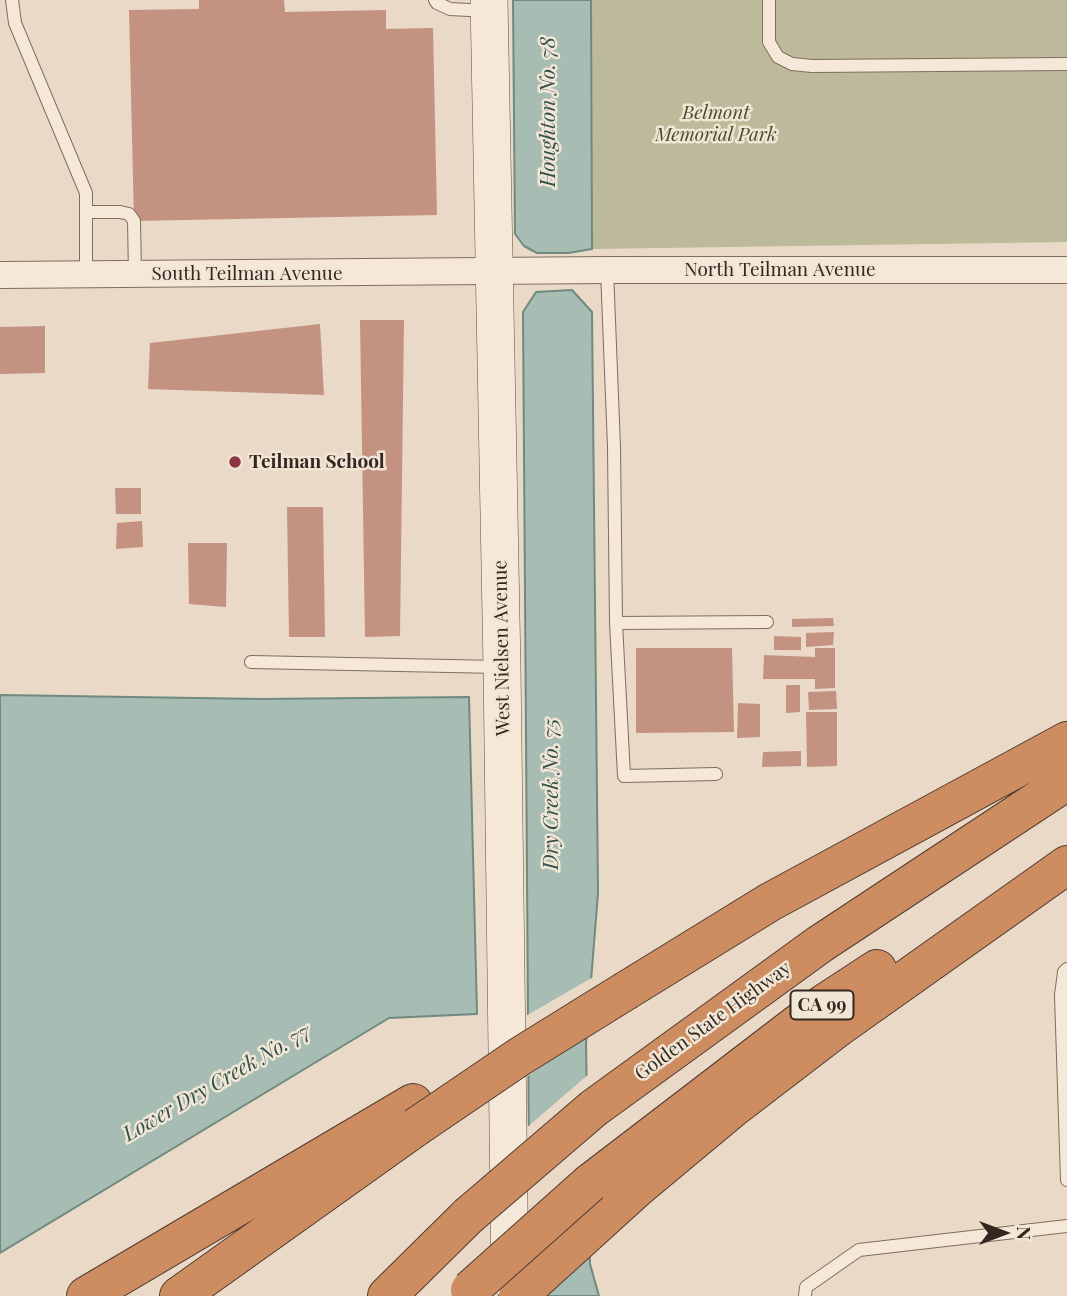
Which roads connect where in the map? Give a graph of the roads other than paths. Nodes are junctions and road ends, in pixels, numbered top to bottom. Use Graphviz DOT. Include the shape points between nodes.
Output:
graph roads {
  1 [pos="12,0"];
  2 [pos="435,0"];
  3 [pos="769,0"];
  4 [pos="489,6"];
  5 [pos="1067,64"];
  6 [pos="86,212"];
  7 [pos="607,270"];
  8 [pos="1067,270"];
  9 [pos="493,272"];
  10 [pos="135,274"];
  11 [pos="0,275"];
  12 [pos="86,275"];
  13 [pos="767,622"];
  14 [pos="616,623"];
  15 [pos="251,662"];
  16 [pos="502,667"];
  17 [pos="1067,741"];
  18 [pos="716,774"];
  19 [pos="1067,780"];
  20 [pos="1067,845"];
  21 [pos="1067,865"];
  22 [pos="1067,969"];
  23 [pos="415,1115"];
  24 [pos="1067,1181"];
  25 [pos="1067,1226"];
  26 [pos="467,1293"];
  27 [pos="86,1296"];
  28 [pos="179,1296"];
  29 [pos="387,1296"];
  30 [pos="510,1296"];
  31 [pos="518,1296"];
  32 [pos="805,1296"];
  1 -- 6 [label="lane" via="15,23 80,175"];
  2 -- 4 [label="lane" via="450,9"];
  3 -- 5 [label="lane" via="769,42 778,57 792,64"];
  4 -- 9 [label="street, West Nielsen Avenue"];
  6 -- 10 [label="lane" via="129,214 134,221"];
  6 -- 12 [label="lane"];
  7 -- 8 [label="street, North Teilman Avenue"];
  7 -- 9 [label="street, North Teilman Avenue"];
  7 -- 14 [label="lane"];
  9 -- 10 [label="street, South Teilman Avenue"];
  9 -- 16 [label="street, West Nielsen Avenue"];
  10 -- 12 [label="street, South Teilman Avenue"];
  11 -- 12 [label="street, South Teilman Avenue"];
  13 -- 14 [label="lane"];
  14 -- 18 [label="lane" via="624,776"];
  15 -- 16 [label="lane"];
  16 -- 30 [label="street, West Nielsen Avenue"];
  17 -- 23 [label="highway, bridge" via="770,902 520,1057"];
  19 -- 29 [label="highway, Golden State Highway / CA 99, bridge" via="820,944 594,1108 468,1216"];
  20 -- 26 [label="highway, CA 99, bridge" via="825,1003 590,1183"];
  21 -- 31 [label="highway" via="733,1108"];
  22 -- 24 [label="lane" via="1061,995"];
  23 -- 27 [label="highway"];
  23 -- 28 [label="highway"];
  25 -- 32 [label="lane" via="859,1250 806,1287"];
}
